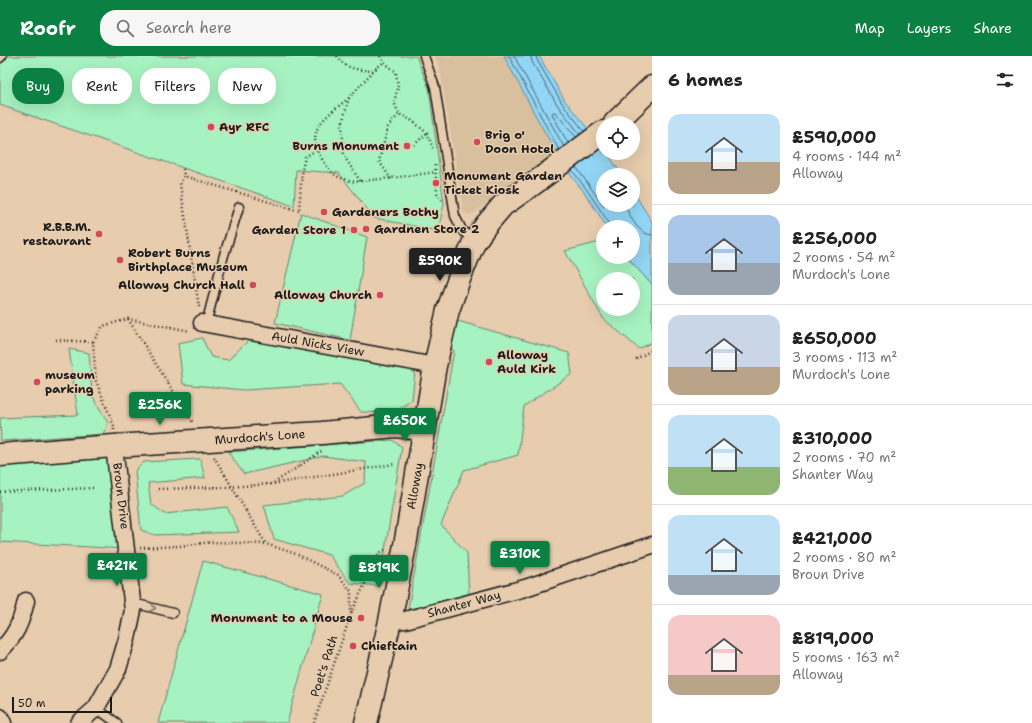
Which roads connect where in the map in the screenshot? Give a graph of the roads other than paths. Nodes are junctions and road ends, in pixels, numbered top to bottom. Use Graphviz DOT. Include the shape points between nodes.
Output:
graph roads {
  1 [pos="2,56"];
  2 [pos="424,56"];
  3 [pos="0,58"];
  4 [pos="652,87"];
  5 [pos="622,116"];
  6 [pos="596,138"];
  7 [pos="239,207"];
  8 [pos="474,242"];
  9 [pos="204,323"];
  10 [pos="435,366"];
  11 [pos="424,429"];
  12 [pos="114,446"];
  13 [pos="0,455"];
  14 [pos="652,545"];
  15 [pos="26,601"];
  16 [pos="133,603"];
  17 [pos="173,613"];
  18 [pos="390,621"];
  19 [pos="0,650"];
  20 [pos="96,708"];
  21 [pos="0,717"];
  22 [pos="3,723"];
  23 [pos="79,723"];
  24 [pos="117,723"];
  25 [pos="366,723"];
  1 -- 3 [label="lane"];
  2 -- 8 [label="lane" via="435,87 455,216 462,230"];
  4 -- 5 [label="main road, Alloway"];
  6 -- 8 [label="main road, Alloway" via="502,205"];
  7 -- 9 [label="lane"];
  8 -- 10 [label="main road, Alloway" via="448,310"];
  9 -- 10 [label="street, Auld Nicks View"];
  10 -- 11 [label="main road, Alloway"];
  11 -- 12 [label="main road, Murdoch's Lone" via="395,426"];
  11 -- 18 [label="main road, Alloway"];
  12 -- 13 [label="main road, Murdoch's Lone"];
  12 -- 16 [label="street, Broun Drive"];
  14 -- 18 [label="street, Shanter Way" via="526,588 405,620"];
  15 -- 19 [label="street" via="16,632"];
  16 -- 17 [label="lane, one-way"];
  16 -- 20 [label="street, Broun Drive" via="127,639 118,669"];
  18 -- 25 [label="main road, Alloway"];
  20 -- 23 [label="street, Broun Drive"];
  20 -- 24 [label="lane"];
  21 -- 22 [label="street"];
}
